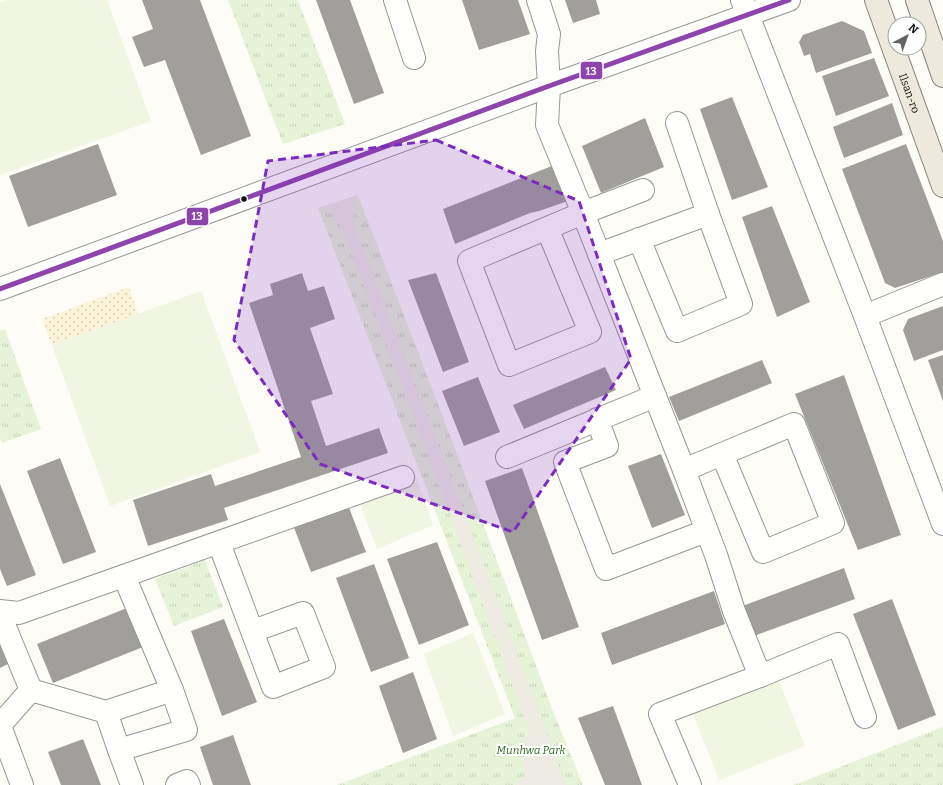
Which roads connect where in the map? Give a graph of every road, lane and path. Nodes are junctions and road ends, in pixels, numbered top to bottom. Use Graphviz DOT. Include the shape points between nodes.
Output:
graph roads {
  1 [pos="395,0"];
  2 [pos="538,0"];
  3 [pos="789,0"];
  4 [pos="876,0"];
  5 [pos="917,0"];
  6 [pos="745,8"];
  7 [pos="414,58"];
  8 [pos="943,76"];
  9 [pos="548,86"];
  10 [pos="677,123"];
  11 [pos="943,186"];
  12 [pos="643,190"];
  13 [pos="583,213"];
  14 [pos="708,214"];
  15 [pos="547,228"];
  16 [pos="639,239"];
  17 [pos="599,254"];
  18 [pos="943,284"];
  19 [pos="0,289"];
  20 [pos="865,316"];
  21 [pos="655,396"];
  22 [pos="597,419"];
  23 [pos="722,454"];
  24 [pos="507,458"];
  25 [pos="684,470"];
  26 [pos="403,477"];
  27 [pos="943,524"];
  28 [pos="706,531"];
  29 [pos="219,543"];
  30 [pos="124,576"];
  31 [pos="0,611"];
  32 [pos="0,615"];
  33 [pos="253,631"];
  34 [pos="760,676"];
  35 [pos="31,690"];
  36 [pos="172,690"];
  37 [pos="106,712"];
  38 [pos="865,716"];
  39 [pos="0,725"];
  40 [pos="119,750"];
  41 [pos="22,785"];
  42 [pos="132,785"];
  43 [pos="177,785"];
  44 [pos="189,785"];
  45 [pos="690,785"];
  1 -- 7 [label="street"];
  2 -- 9 [label="street" via="549,34"];
  3 -- 6 [label="street"];
  4 -- 11 [label="main road, Ilsan-ro"];
  5 -- 8 [label="main road"];
  6 -- 9 [label="street"];
  6 -- 20 [label="street"];
  9 -- 13 [label="street" via="547,125"];
  9 -- 19 [label="street"];
  10 -- 14 [label="street"];
  12 -- 13 [label="street"];
  13 -- 15 [label="street"];
  13 -- 17 [label="street"];
  14 -- 16 [label="street"];
  14 -- 16 [label="street" via="741,304 677,331"];
  15 -- 15 [label="street" via="469,261 509,365 590,332"];
  16 -- 17 [label="street"];
  17 -- 21 [label="street"];
  18 -- 20 [label="street"];
  20 -- 27 [label="street"];
  21 -- 22 [label="street"];
  21 -- 25 [label="street"];
  22 -- 24 [label="street"];
  22 -- 28 [label="street" via="607,446 566,462 606,569"];
  23 -- 23 [label="street" via="794,424 833,523 763,552"];
  23 -- 25 [label="street"];
  25 -- 28 [label="street"];
  26 -- 29 [label="street"];
  28 -- 34 [label="street"];
  29 -- 30 [label="street"];
  29 -- 33 [label="street"];
  30 -- 31 [label="street" via="19,614"];
  30 -- 36 [label="street"];
  32 -- 35 [label="street"];
  34 -- 38 [label="street" via="838,644"];
  34 -- 45 [label="street" via="660,714"];
  35 -- 37 [label="street"];
  35 -- 39 [label="street"];
  36 -- 37 [label="street"];
  36 -- 40 [label="street" via="186,730"];
  37 -- 40 [label="street"];
  39 -- 41 [label="street"];
  40 -- 42 [label="street"];
  43 -- 44 [label="street" via="187,781"];
}
